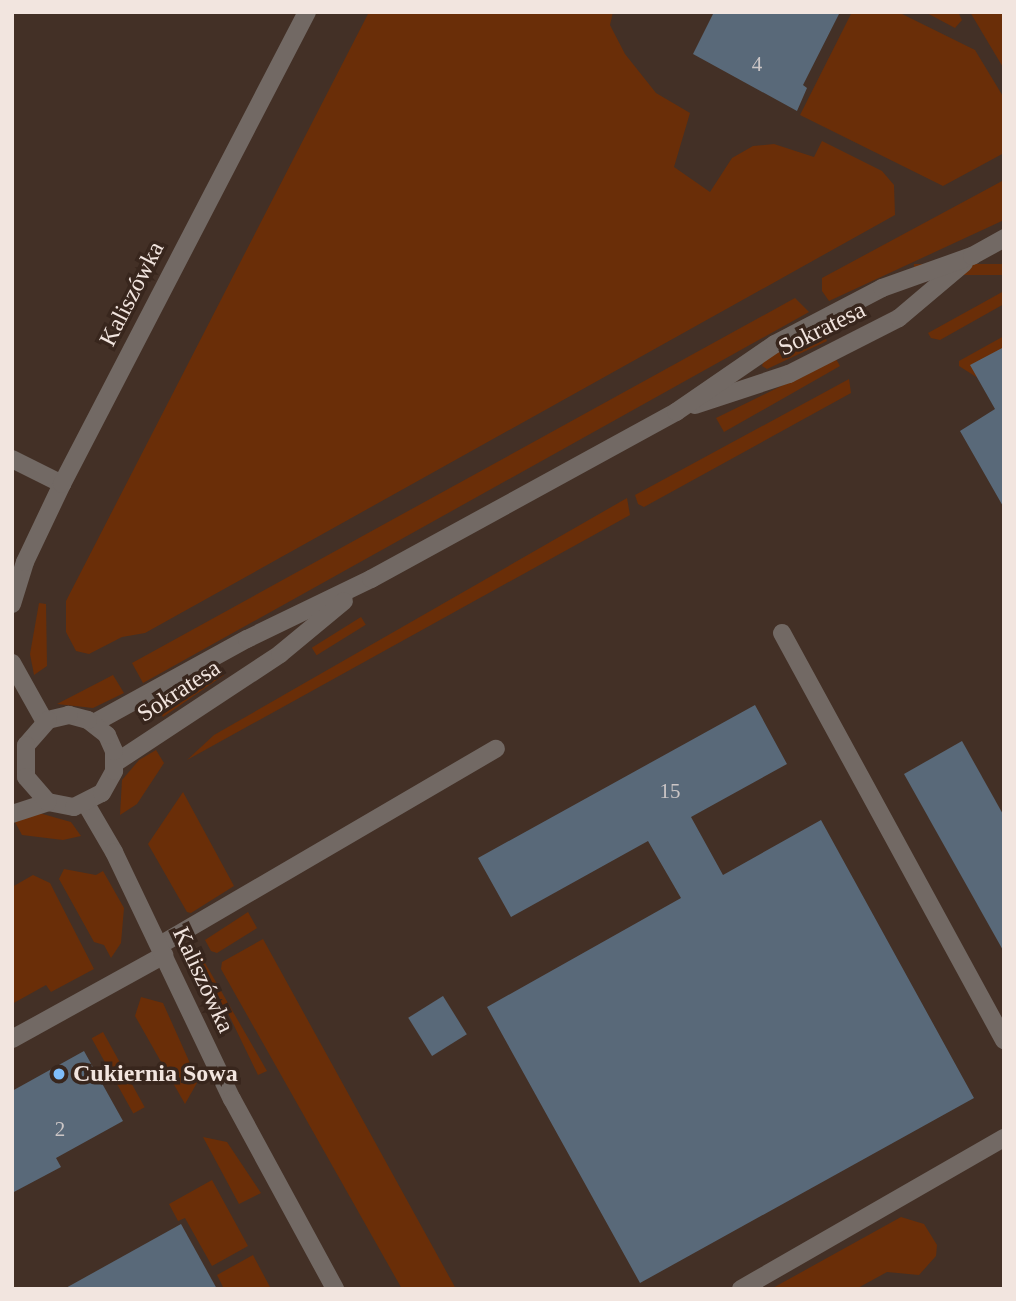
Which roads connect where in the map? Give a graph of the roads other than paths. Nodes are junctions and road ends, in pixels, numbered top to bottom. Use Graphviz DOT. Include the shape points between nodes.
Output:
graph roads {
  1 [pos="307,12"];
  2 [pos="1004,238"];
  3 [pos="972,256"];
  4 [pos="676,412"];
  5 [pos="12,458"];
  6 [pos="62,484"];
  7 [pos="371,579"];
  8 [pos="12,604"];
  9 [pos="782,633"];
  10 [pos="12,663"];
  11 [pos="44,723"];
  12 [pos="94,723"];
  13 [pos="496,749"];
  14 [pos="115,763"];
  15 [pos="18,767"];
  16 [pos="48,802"];
  17 [pos="86,804"];
  18 [pos="12,814"];
  19 [pos="162,950"];
  20 [pos="12,1039"];
  21 [pos="1004,1040"];
  22 [pos="1004,1138"];
  23 [pos="335,1289"];
  24 [pos="741,1289"];
  1 -- 6 [label="street, Kaliszówka"];
  2 -- 3 [label="street, Sokratesa"];
  3 -- 4 [label="street, Sokratesa" via="882,288 775,344"];
  3 -- 4 [label="street, Sokratesa" via="900,318 789,374"];
  4 -- 7 [label="street, Sokratesa"];
  5 -- 6 [label="street"];
  6 -- 8 [label="street, Kaliszówka" via="25,562"];
  7 -- 12 [label="street, Sokratesa" via="247,639"];
  7 -- 14 [label="street, Sokratesa" via="280,653"];
  9 -- 21 [label="street"];
  10 -- 11 [label="street"];
  11 -- 12 [label="street" via="69,715"];
  11 -- 15 [label="street" via="30,738"];
  12 -- 14 [label="street" via="110,740"];
  13 -- 19 [label="street"];
  14 -- 17 [label="street, Sokratesa" via="107,786"];
  15 -- 16 [label="street"];
  16 -- 17 [label="street" via="65,807"];
  16 -- 18 [label="street"];
  17 -- 19 [label="street, Kaliszówka"];
  19 -- 20 [label="street"];
  19 -- 23 [label="street, Kaliszówka" via="232,1099"];
  22 -- 24 [label="street"];
}
